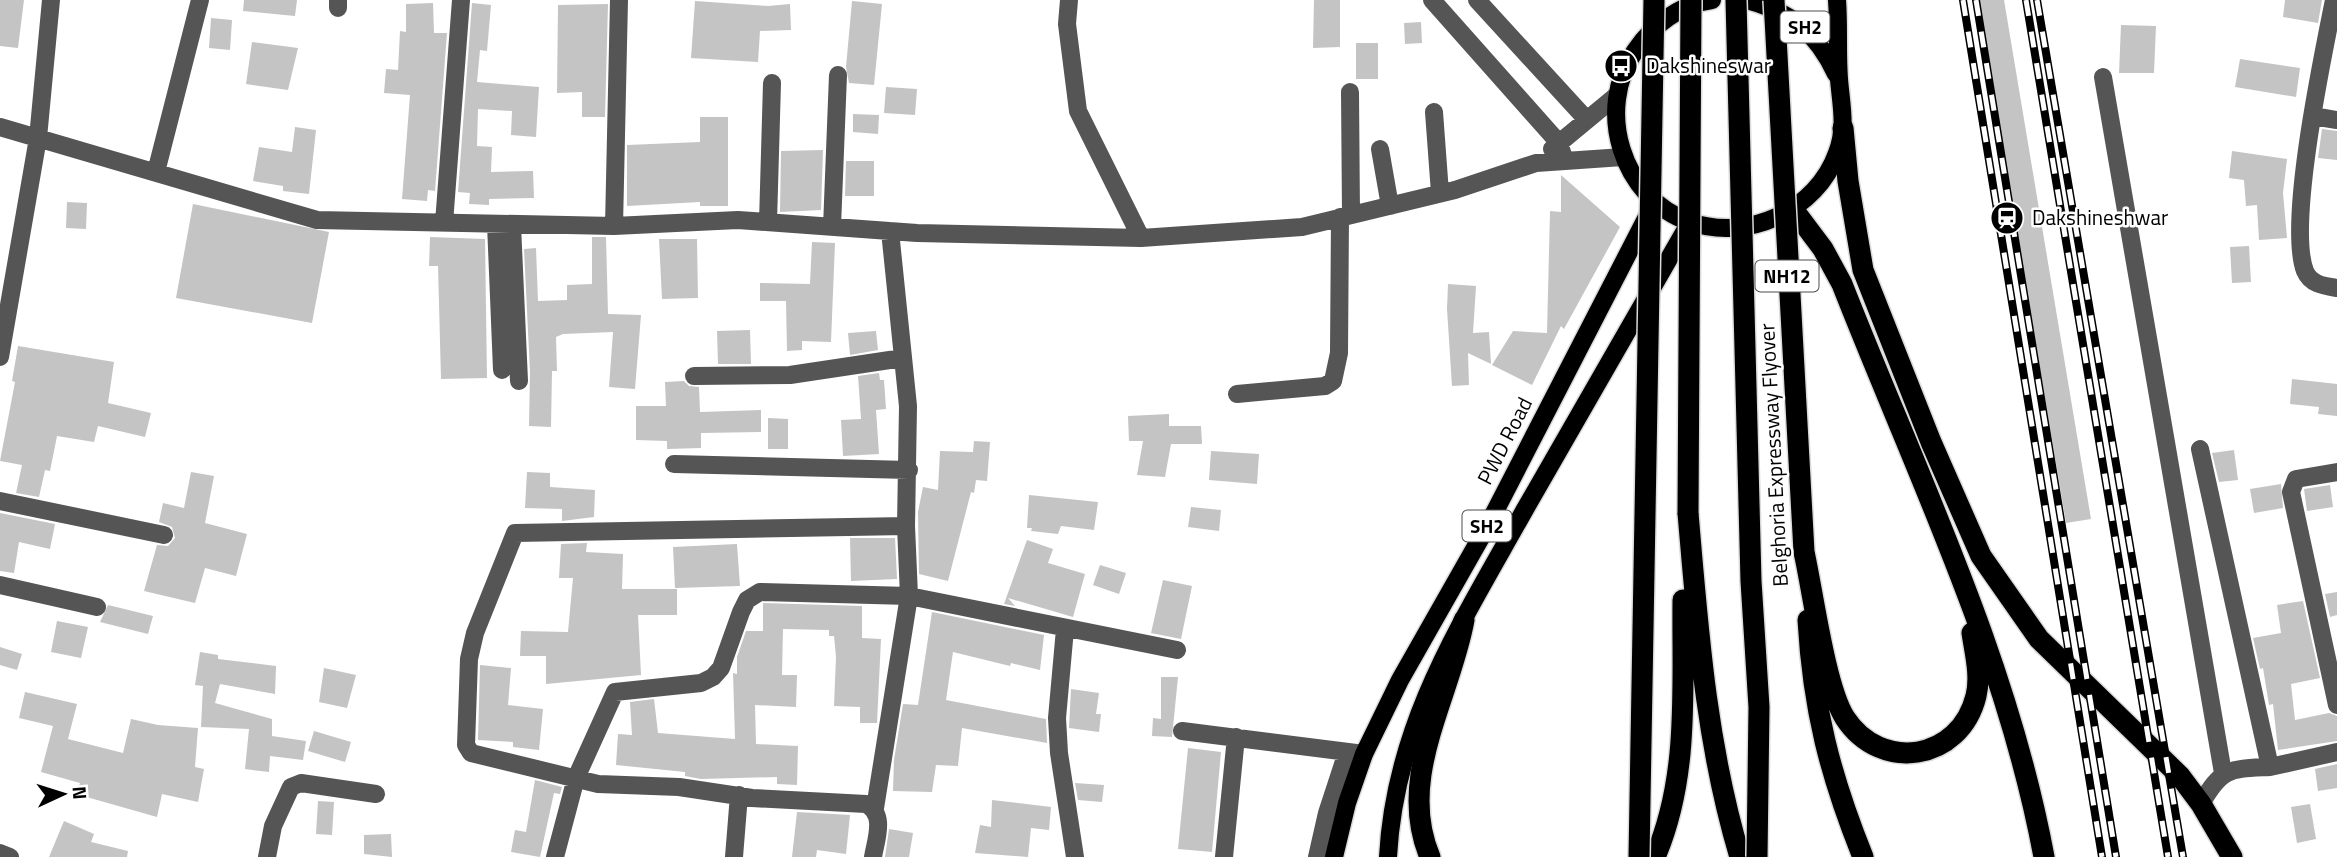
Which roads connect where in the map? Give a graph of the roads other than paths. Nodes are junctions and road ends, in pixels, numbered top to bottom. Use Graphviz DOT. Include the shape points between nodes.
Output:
graph roads {
  1 [pos="51,0"];
  2 [pos="200,0"];
  3 [pos="461,0"];
  4 [pos="619,0"];
  5 [pos="1069,0"];
  6 [pos="1432,0"];
  7 [pos="1478,0"];
  8 [pos="1654,0"];
  9 [pos="1691,0"];
  10 [pos="1712,0"];
  11 [pos="1736,0"];
  12 [pos="1747,0"];
  13 [pos="1774,0"];
  14 [pos="1837,0"];
  15 [pos="2334,0"];
  16 [pos="838,75"];
  17 [pos="2103,77"];
  18 [pos="1839,80"];
  19 [pos="772,83"];
  20 [pos="1350,92"];
  21 [pos="1616,96"];
  22 [pos="1434,112"];
  23 [pos="2314,116"];
  24 [pos="1587,120"];
  25 [pos="2337,120"];
  26 [pos="0,127"];
  27 [pos="1843,128"];
  28 [pos="37,138"];
  29 [pos="1559,144"];
  30 [pos="1380,149"];
  31 [pos="1623,157"];
  32 [pos="1565,161"];
  33 [pos="1536,163"];
  34 [pos="156,172"];
  35 [pos="1440,193"];
  36 [pos="1655,201"];
  37 [pos="1390,206"];
  38 [pos="1793,209"];
  39 [pos="1346,216"];
  40 [pos="768,222"];
  41 [pos="1690,222"];
  42 [pos="444,223"];
  43 [pos="504,224"];
  44 [pos="614,226"];
  45 [pos="832,227"];
  46 [pos="890,231"];
  47 [pos="1141,238"];
  48 [pos="2337,288"];
  49 [pos="0,357"];
  50 [pos="904,358"];
  51 [pos="502,370"];
  52 [pos="694,376"];
  53 [pos="519,381"];
  54 [pos="1237,394"];
  55 [pos="2200,449"];
  56 [pos="674,464"];
  57 [pos="909,470"];
  58 [pos="2337,472"];
  59 [pos="0,501"];
  60 [pos="1688,513"];
  61 [pos="906,526"];
  62 [pos="164,535"];
  63 [pos="1804,552"];
  64 [pos="1961,572"];
  65 [pos="0,585"];
  66 [pos="909,596"];
  67 [pos="97,607"];
  68 [pos="1464,620"];
  69 [pos="1065,629"];
  70 [pos="1177,650"];
  71 [pos="2337,705"];
  72 [pos="1182,731"];
  73 [pos="1236,737"];
  74 [pos="2337,752"];
  75 [pos="1356,753"];
  76 [pos="2270,767"];
  77 [pos="2223,773"];
  78 [pos="576,778"];
  79 [pos="376,794"];
  80 [pos="739,795"];
  81 [pos="2201,804"];
  82 [pos="875,808"];
  83 [pos="0,853"];
  84 [pos="10,857"];
  85 [pos="267,857"];
  86 [pos="555,857"];
  87 [pos="734,857"];
  88 [pos="873,857"];
  89 [pos="1075,857"];
  90 [pos="1224,857"];
  91 [pos="1317,857"];
  92 [pos="1334,857"];
  93 [pos="1388,857"];
  94 [pos="1430,857"];
  95 [pos="1639,857"];
  96 [pos="1655,857"];
  97 [pos="1740,857"];
  98 [pos="1757,857"];
  99 [pos="1863,857"];
  100 [pos="2044,857"];
  101 [pos="2232,857"];
  1 -- 28 [label="street"];
  2 -- 34 [label="street"];
  3 -- 42 [label="street"];
  4 -- 44 [label="street"];
  5 -- 47 [label="street" via="1067,24 1078,111"];
  6 -- 29 [label="street"];
  7 -- 24 [label="street"];
  8 -- 95 [label="highway, bridge"];
  9 -- 60 [label="highway, bridge"];
  10 -- 21 [label="main road, SH2" via="1675,12 1647,33 1627,62"];
  11 -- 98 [label="highway, bridge" via="1751,581 1759,707"];
  12 -- 18 [label="main road, SH2" via="1775,8 1803,25 1825,50"];
  13 -- 63 [label="highway, Belghoria Expressway Flyover / NH12, bridge"];
  14 -- 18 [label="main road, SH2"];
  15 -- 23 [label="street"];
  16 -- 45 [label="street"];
  17 -- 77 [label="street"];
  18 -- 27 [label="main road, SH2"];
  19 -- 40 [label="street"];
  20 -- 39 [label="street"];
  21 -- 24 [label="street"];
  21 -- 31 [label="main road, SH2" via="1616,127"];
  22 -- 35 [label="street"];
  23 -- 25 [label="street"];
  23 -- 48 [label="street" via="2301,206 2305,271 2319,285"];
  24 -- 29 [label="street"];
  26 -- 28 [label="street"];
  27 -- 38 [label="main road, SH2" via="1827,174"];
  27 -- 81 [label="highway" via="1863,270 1982,556 2039,639 2180,776"];
  28 -- 34 [label="street"];
  28 -- 49 [label="street"];
  29 -- 32 [label="street"];
  29 -- 33 [label="street"];
  30 -- 37 [label="street"];
  31 -- 32 [label="street"];
  31 -- 36 [label="main road, SH2" via="1636,181"];
  32 -- 33 [label="street"];
  33 -- 35 [label="street"];
  34 -- 42 [label="street" via="317,220"];
  35 -- 37 [label="street"];
  36 -- 41 [label="main road, SH2"];
  36 -- 75 [label="main road, PWD Road / SH2" via="1488,525"];
  37 -- 39 [label="street"];
  38 -- 41 [label="main road, SH2" via="1743,228"];
  38 -- 64 [label="highway" via="1842,284"];
  39 -- 47 [label="street" via="1302,227"];
  39 -- 54 [label="street" via="1339,353 1333,382"];
  40 -- 44 [label="street"];
  40 -- 45 [label="street"];
  41 -- 68 [label="main road, SH2"];
  42 -- 43 [label="street"];
  43 -- 44 [label="street"];
  43 -- 51 [label="street"];
  43 -- 53 [label="street"];
  45 -- 46 [label="street"];
  46 -- 47 [label="street"];
  46 -- 50 [label="street"];
  50 -- 52 [label="street" via="790,375"];
  50 -- 57 [label="street"];
  55 -- 76 [label="street"];
  56 -- 57 [label="street"];
  57 -- 61 [label="street"];
  58 -- 71 [label="street" via="2296,479 2291,492"];
  59 -- 62 [label="street"];
  60 -- 96 [label="highway" via="1680,753 1675,799"];
  60 -- 97 [label="highway" via="1700,669 1711,741"];
  61 -- 66 [label="street"];
  61 -- 78 [label="street" via="514,533 469,659 467,750"];
  63 -- 64 [label="highway" via="1838,704 1858,733 1881,750 1895,753 1936,747 1957,731 1972,709 1978,682"];
  63 -- 99 [label="highway, Belghoria Expressway Flyover / NH12" via="1818,714 1836,791"];
  64 -- 100 [label="highway" via="2006,705"];
  65 -- 67 [label="street"];
  66 -- 69 [label="street"];
  66 -- 78 [label="street" via="760,592 747,600 721,668 713,677 701,683 615,692"];
  66 -- 82 [label="street"];
  68 -- 93 [label="main road, SH2" via="1428,690 1399,773"];
  68 -- 94 [label="highway" via="1458,656 1421,768 1420,808"];
  69 -- 70 [label="street"];
  69 -- 89 [label="street" via="1059,753"];
  72 -- 73 [label="street"];
  73 -- 75 [label="street"];
  73 -- 90 [label="street"];
  74 -- 76 [label="street"];
  75 -- 91 [label="street" via="1327,813"];
  75 -- 92 [label="main road, PWD Road / SH2"];
  76 -- 77 [label="street"];
  77 -- 81 [label="street"];
  78 -- 80 [label="street" via="598,784"];
  78 -- 86 [label="street"];
  79 -- 85 [label="street" via="301,783 291,787"];
  80 -- 82 [label="street"];
  80 -- 87 [label="street"];
  81 -- 101 [label="highway"];
  82 -- 88 [label="street" via="879,818"];
  83 -- 84 [label="street"];
}
